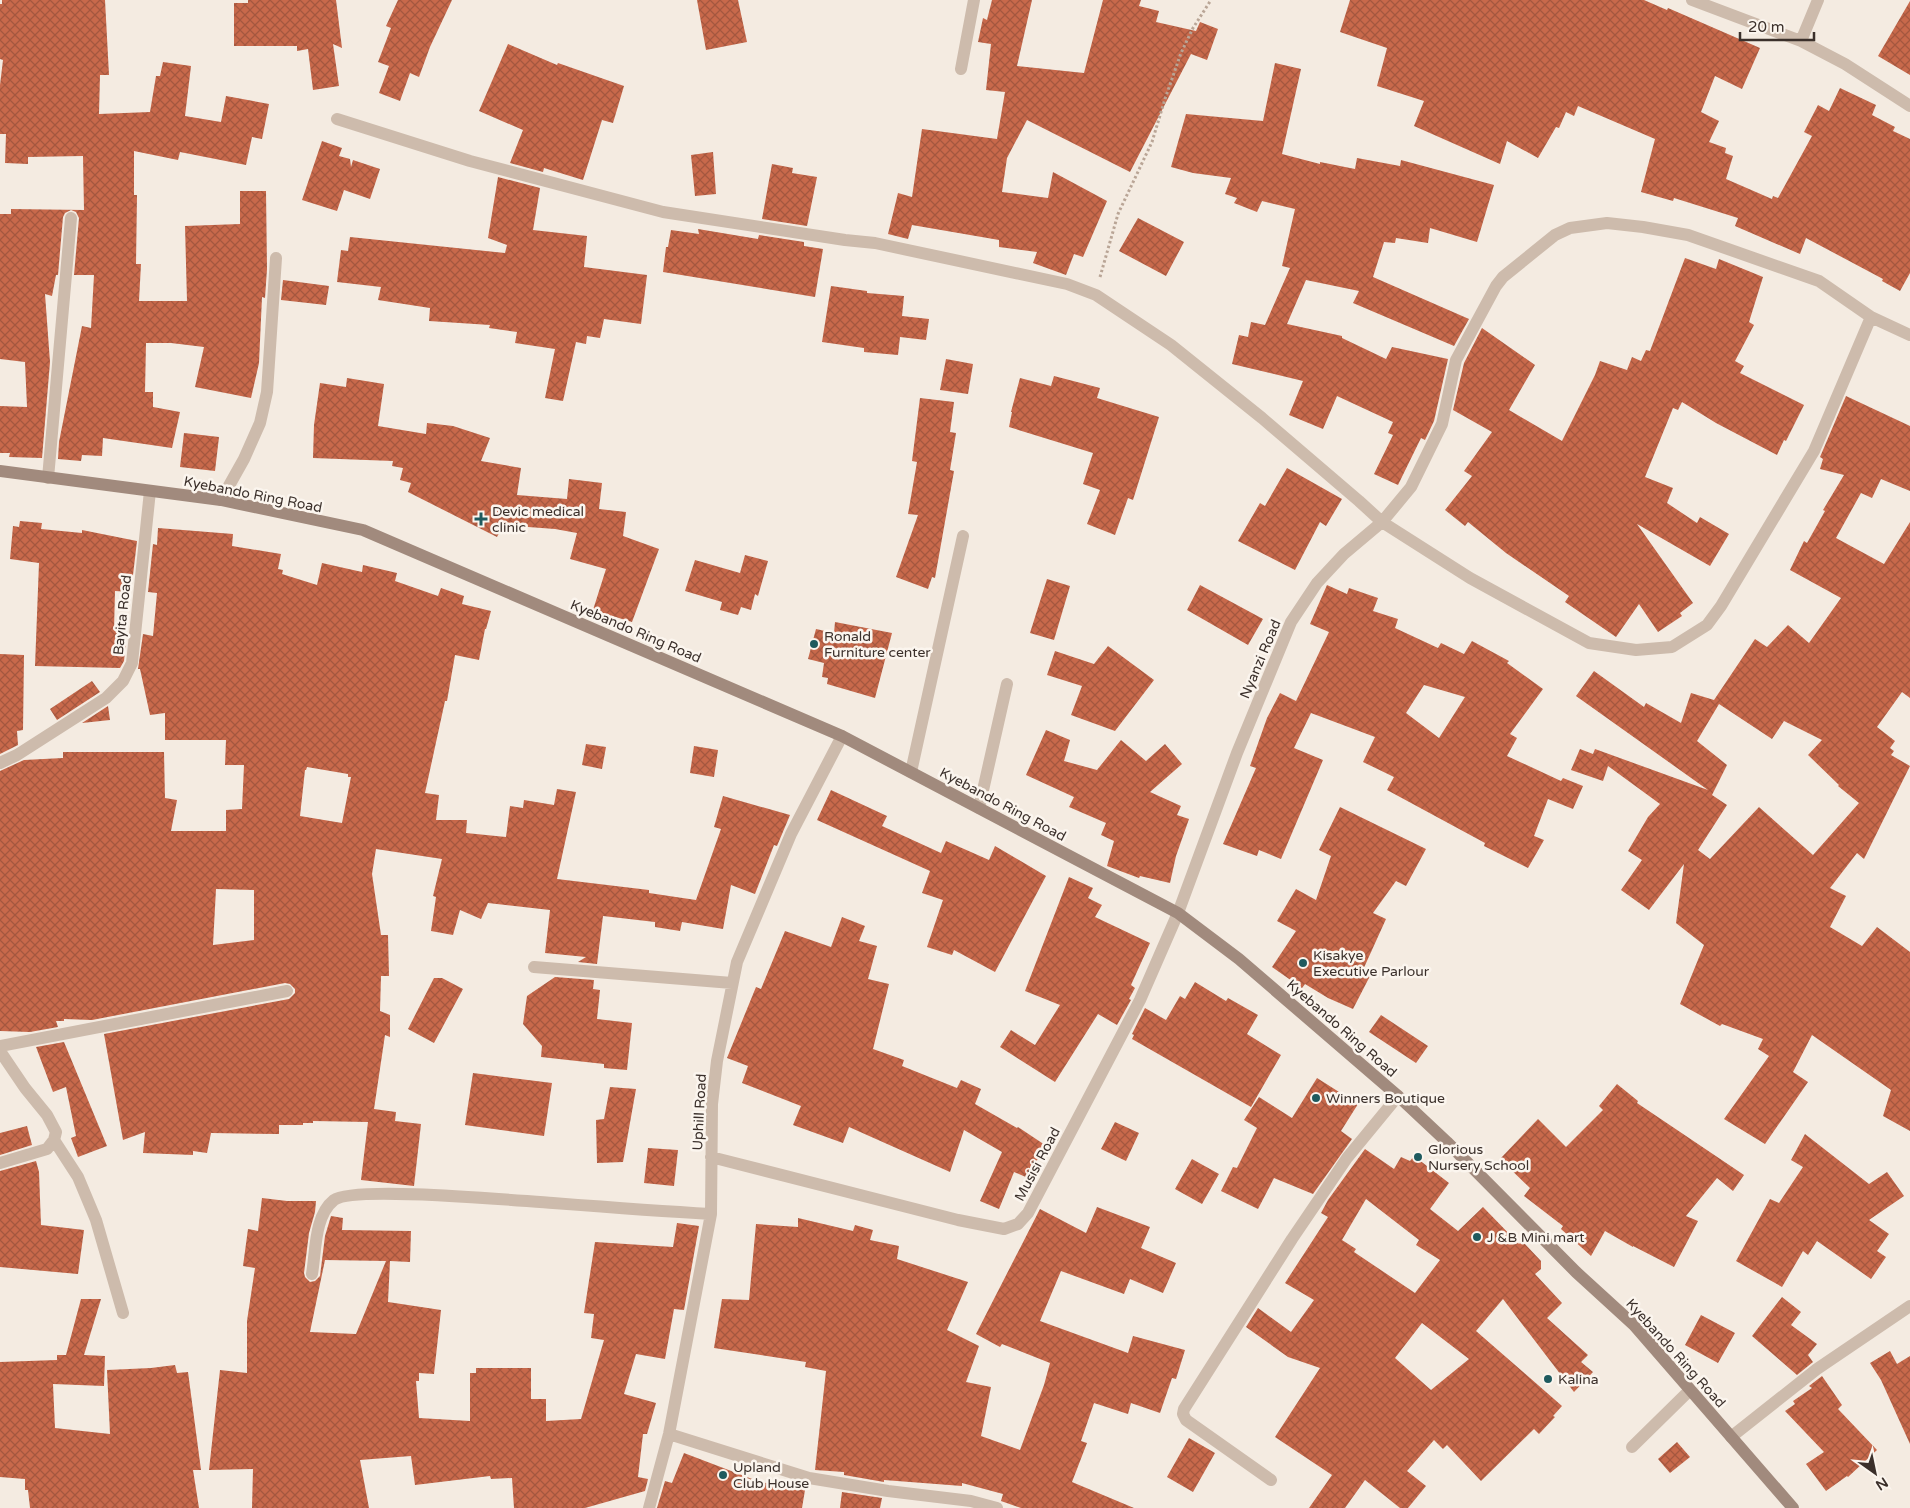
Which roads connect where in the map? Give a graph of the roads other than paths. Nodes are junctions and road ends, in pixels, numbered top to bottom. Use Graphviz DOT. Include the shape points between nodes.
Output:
graph roads {
  1 [pos="974,0"];
  2 [pos="1692,0"];
  3 [pos="1818,0"];
  4 [pos="1801,41"];
  5 [pos="961,69"];
  6 [pos="1910,106"];
  7 [pos="337,119"];
  8 [pos="71,218"];
  9 [pos="276,258"];
  10 [pos="1870,317"];
  11 [pos="1910,335"];
  12 [pos="0,471"];
  13 [pos="48,478"];
  14 [pos="150,491"];
  15 [pos="220,500"];
  16 [pos="1382,522"];
  17 [pos="963,536"];
  18 [pos="1007,684"];
  19 [pos="842,736"];
  20 [pos="0,763"];
  21 [pos="911,772"];
  22 [pos="979,808"];
  23 [pos="1178,913"];
  24 [pos="534,967"];
  25 [pos="732,983"];
  26 [pos="287,991"];
  27 [pos="0,1046"];
  28 [pos="0,1051"];
  29 [pos="1398,1096"];
  30 [pos="54,1140"];
  31 [pos="711,1157"];
  32 [pos="0,1163"];
  33 [pos="711,1214"];
  34 [pos="312,1274"];
  35 [pos="1910,1306"];
  36 [pos="123,1313"];
  37 [pos="1690,1390"];
  38 [pos="669,1434"];
  39 [pos="1731,1437"];
  40 [pos="1632,1447"];
  41 [pos="1271,1480"];
  42 [pos="650,1506"];
  43 [pos="638,1508"];
  44 [pos="997,1508"];
  45 [pos="1793,1508"];
  1 -- 5 [label="street"];
  2 -- 4 [label="street"];
  3 -- 4 [label="street"];
  4 -- 6 [label="street" via="1845,64"];
  7 -- 16 [label="street" via="470,161 663,212 875,243 1068,284 1096,295 1179,351"];
  8 -- 13 [label="street"];
  9 -- 15 [label="street" via="267,392 262,415 244,459"];
  10 -- 11 [label="street, Nyanzi Road"];
  10 -- 16 [label="street, Nyanzi Road" via="1819,281 1688,235 1607,223 1570,228 1555,235 1496,286 1456,360 1442,424 1411,486"];
  10 -- 16 [label="street" via="1809,459 1721,606 1707,626 1672,647 1636,650 1590,644 1470,578"];
  12 -- 13 [label="street, Kyebando Ring Road"];
  13 -- 14 [label="street, Kyebando Ring Road"];
  14 -- 15 [label="street, Kyebando Ring Road"];
  14 -- 20 [label="street, Bayita Road" via="132,663 128,673 106,698"];
  15 -- 19 [label="street, Kyebando Ring Road" via="363,530"];
  16 -- 23 [label="street, Nyanzi Road" via="1344,554 1318,583 1291,622 1237,753"];
  17 -- 21 [label="street"];
  18 -- 22 [label="street"];
  19 -- 21 [label="street, Kyebando Ring Road"];
  19 -- 25 [label="street, Uphill Road" via="791,834 737,962"];
  21 -- 22 [label="street, Kyebando Ring Road"];
  22 -- 23 [label="street, Kyebando Ring Road"];
  23 -- 29 [label="street, Kyebando Ring Road" via="1239,959"];
  23 -- 31 [label="street, Musisi Road" via="1140,1000 1028,1213 1018,1224 1004,1229 958,1220"];
  24 -- 25 [label="street"];
  25 -- 31 [label="street, Uphill Road" via="717,1061"];
  26 -- 27 [label="street"];
  28 -- 30 [label="street" via="53,1124"];
  29 -- 37 [label="street, Kyebando Ring Road" via="1634,1325"];
  29 -- 41 [label="street" via="1342,1166 1292,1239 1184,1409 1186,1420"];
  30 -- 32 [label="street" via="47,1149"];
  30 -- 36 [label="street" via="78,1177 96,1220"];
  31 -- 33 [label="street, Uphill Road"];
  33 -- 34 [label="street" via="429,1195 336,1198 327,1206 320,1220"];
  33 -- 38 [label="street, Uphill Road"];
  35 -- 39 [label="street" via="1817,1369"];
  37 -- 39 [label="street, Kyebando Ring Road"];
  37 -- 40 [label="street"];
  38 -- 42 [label="street, Uphill Road"];
  38 -- 44 [label="street" via="809,1478 971,1501"];
  39 -- 45 [label="street, Kyebando Ring Road"];
  42 -- 43 [label="street"];
}
